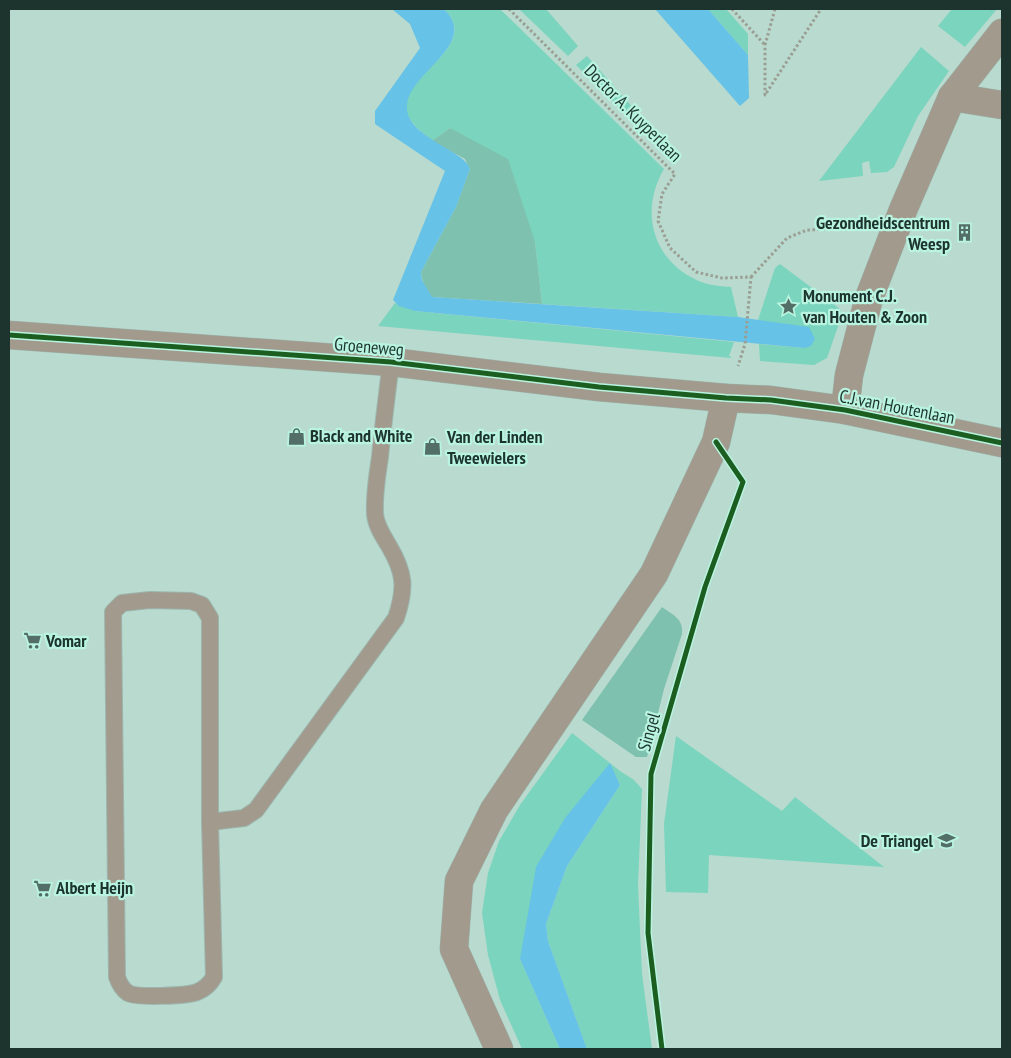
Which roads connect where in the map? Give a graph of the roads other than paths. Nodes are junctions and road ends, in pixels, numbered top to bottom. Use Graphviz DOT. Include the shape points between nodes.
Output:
graph roads {
  1 [pos="1002,33"];
  2 [pos="952,97"];
  3 [pos="1002,104"];
  4 [pos="9,335"];
  5 [pos="391,362"];
  6 [pos="726,398"];
  7 [pos="845,410"];
  8 [pos="1002,443"];
  9 [pos="210,822"];
  10 [pos="500,1049"];
  1 -- 2 [label="street"];
  2 -- 3 [label="street"];
  2 -- 7 [label="street" via="869,298 849,375"];
  4 -- 5 [label="street, Groeneweg"];
  5 -- 6 [label="street, Groeneweg" via="599,387"];
  5 -- 9 [label="lane" via="375,516 380,532 398,562 403,580 403,599 396,618 256,810 244,818"];
  6 -- 7 [label="street, C.J.van Houtenlaan" via="771,400"];
  6 -- 10 [label="street" via="716,442 654,574 494,810 459,881 454,948"];
  7 -- 8 [label="street, C.J.van Houtenlaan"];
  9 -- 9 [label="lane" via="210,618 202,605 191,601 122,603 113,612 117,977 129,994 190,994 204,989 214,977"];
}
